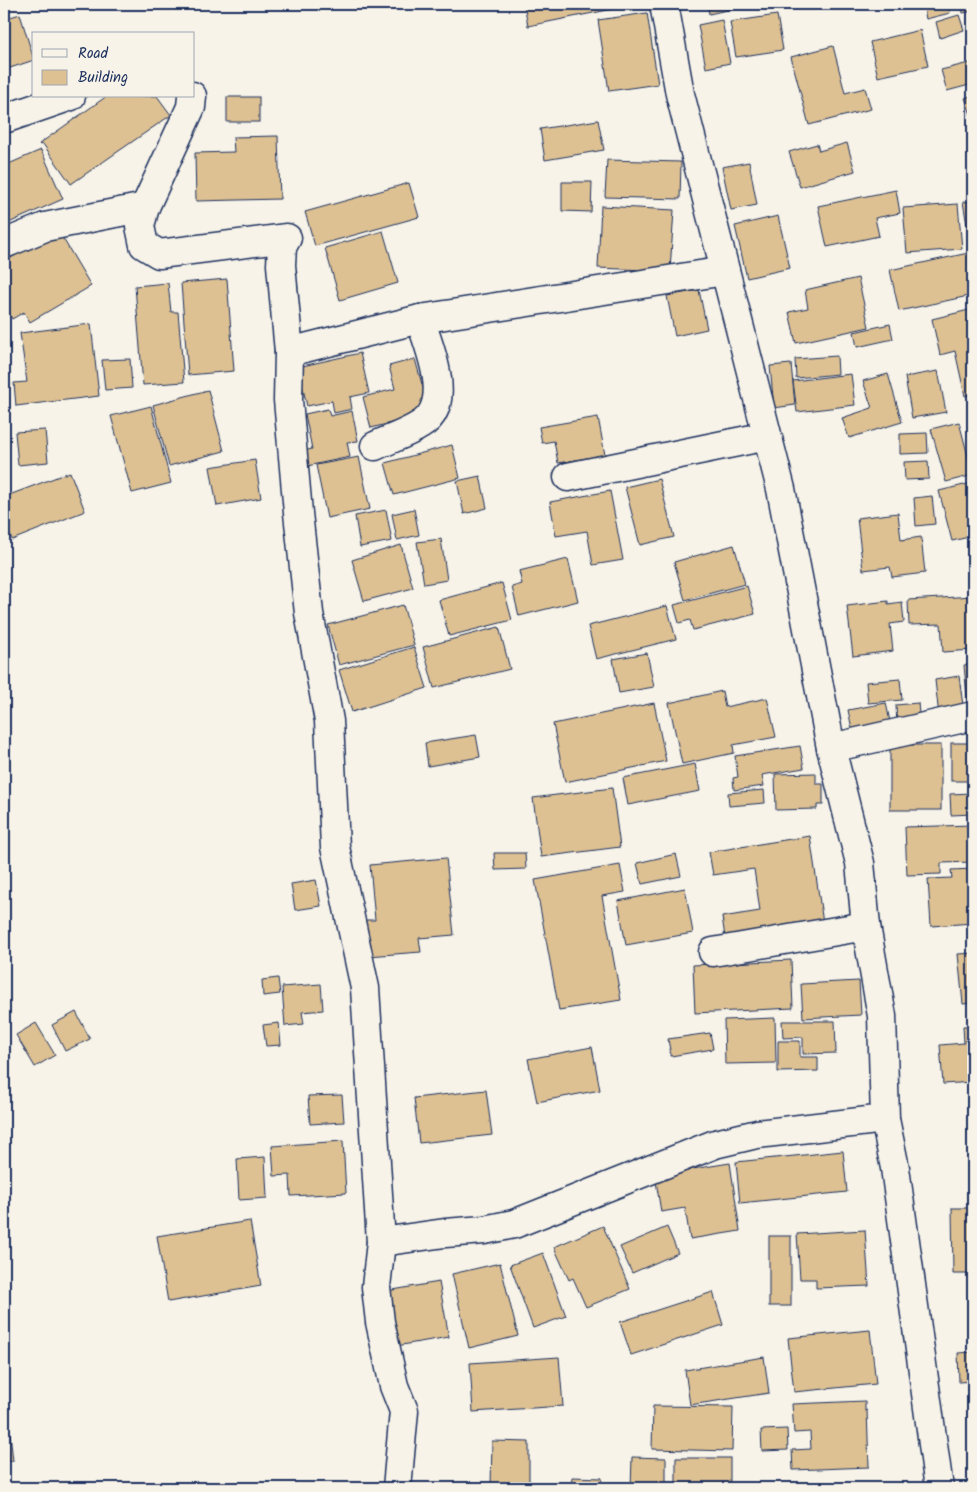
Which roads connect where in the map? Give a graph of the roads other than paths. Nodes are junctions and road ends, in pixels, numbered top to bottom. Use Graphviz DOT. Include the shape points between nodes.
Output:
graph roads {
  1 [pos="664,4"];
  2 [pos="65,98"];
  3 [pos="192,98"];
  4 [pos="4,119"];
  5 [pos="145,207"];
  6 [pos="4,244"];
  7 [pos="725,271"];
  8 [pos="420,319"];
  9 [pos="289,352"];
  10 [pos="767,436"];
  11 [pos="375,446"];
  12 [pos="568,477"];
  13 [pos="973,716"];
  14 [pos="831,748"];
  15 [pos="866,926"];
  16 [pos="713,952"];
  17 [pos="885,1119"];
  18 [pos="381,1242"];
  19 [pos="397,1488"];
  20 [pos="939,1488"];
  1 -- 7 [label="street" via="680,94"];
  2 -- 4 [label="street"];
  3 -- 5 [label="street" via="191,107"];
  5 -- 6 [label="street" via="45,227"];
  5 -- 9 [label="street" via="140,226 144,245 159,254 287,238 282,247 281,264"];
  7 -- 8 [label="street"];
  7 -- 10 [label="street"];
  8 -- 9 [label="street"];
  8 -- 11 [label="street" via="437,374 435,407 422,425"];
  9 -- 18 [label="street" via="288,400 298,513 309,613 329,721 335,848 365,988"];
  10 -- 12 [label="street"];
  10 -- 14 [label="street" via="781,489"];
  13 -- 14 [label="street"];
  14 -- 15 [label="street" via="860,863"];
  15 -- 16 [label="street"];
  15 -- 17 [label="street" via="882,1016"];
  17 -- 18 [label="street" via="757,1134 715,1144 514,1224"];
  17 -- 20 [label="street" via="895,1168"];
  18 -- 19 [label="street" via="376,1287 380,1322 394,1386 404,1411"];
}
